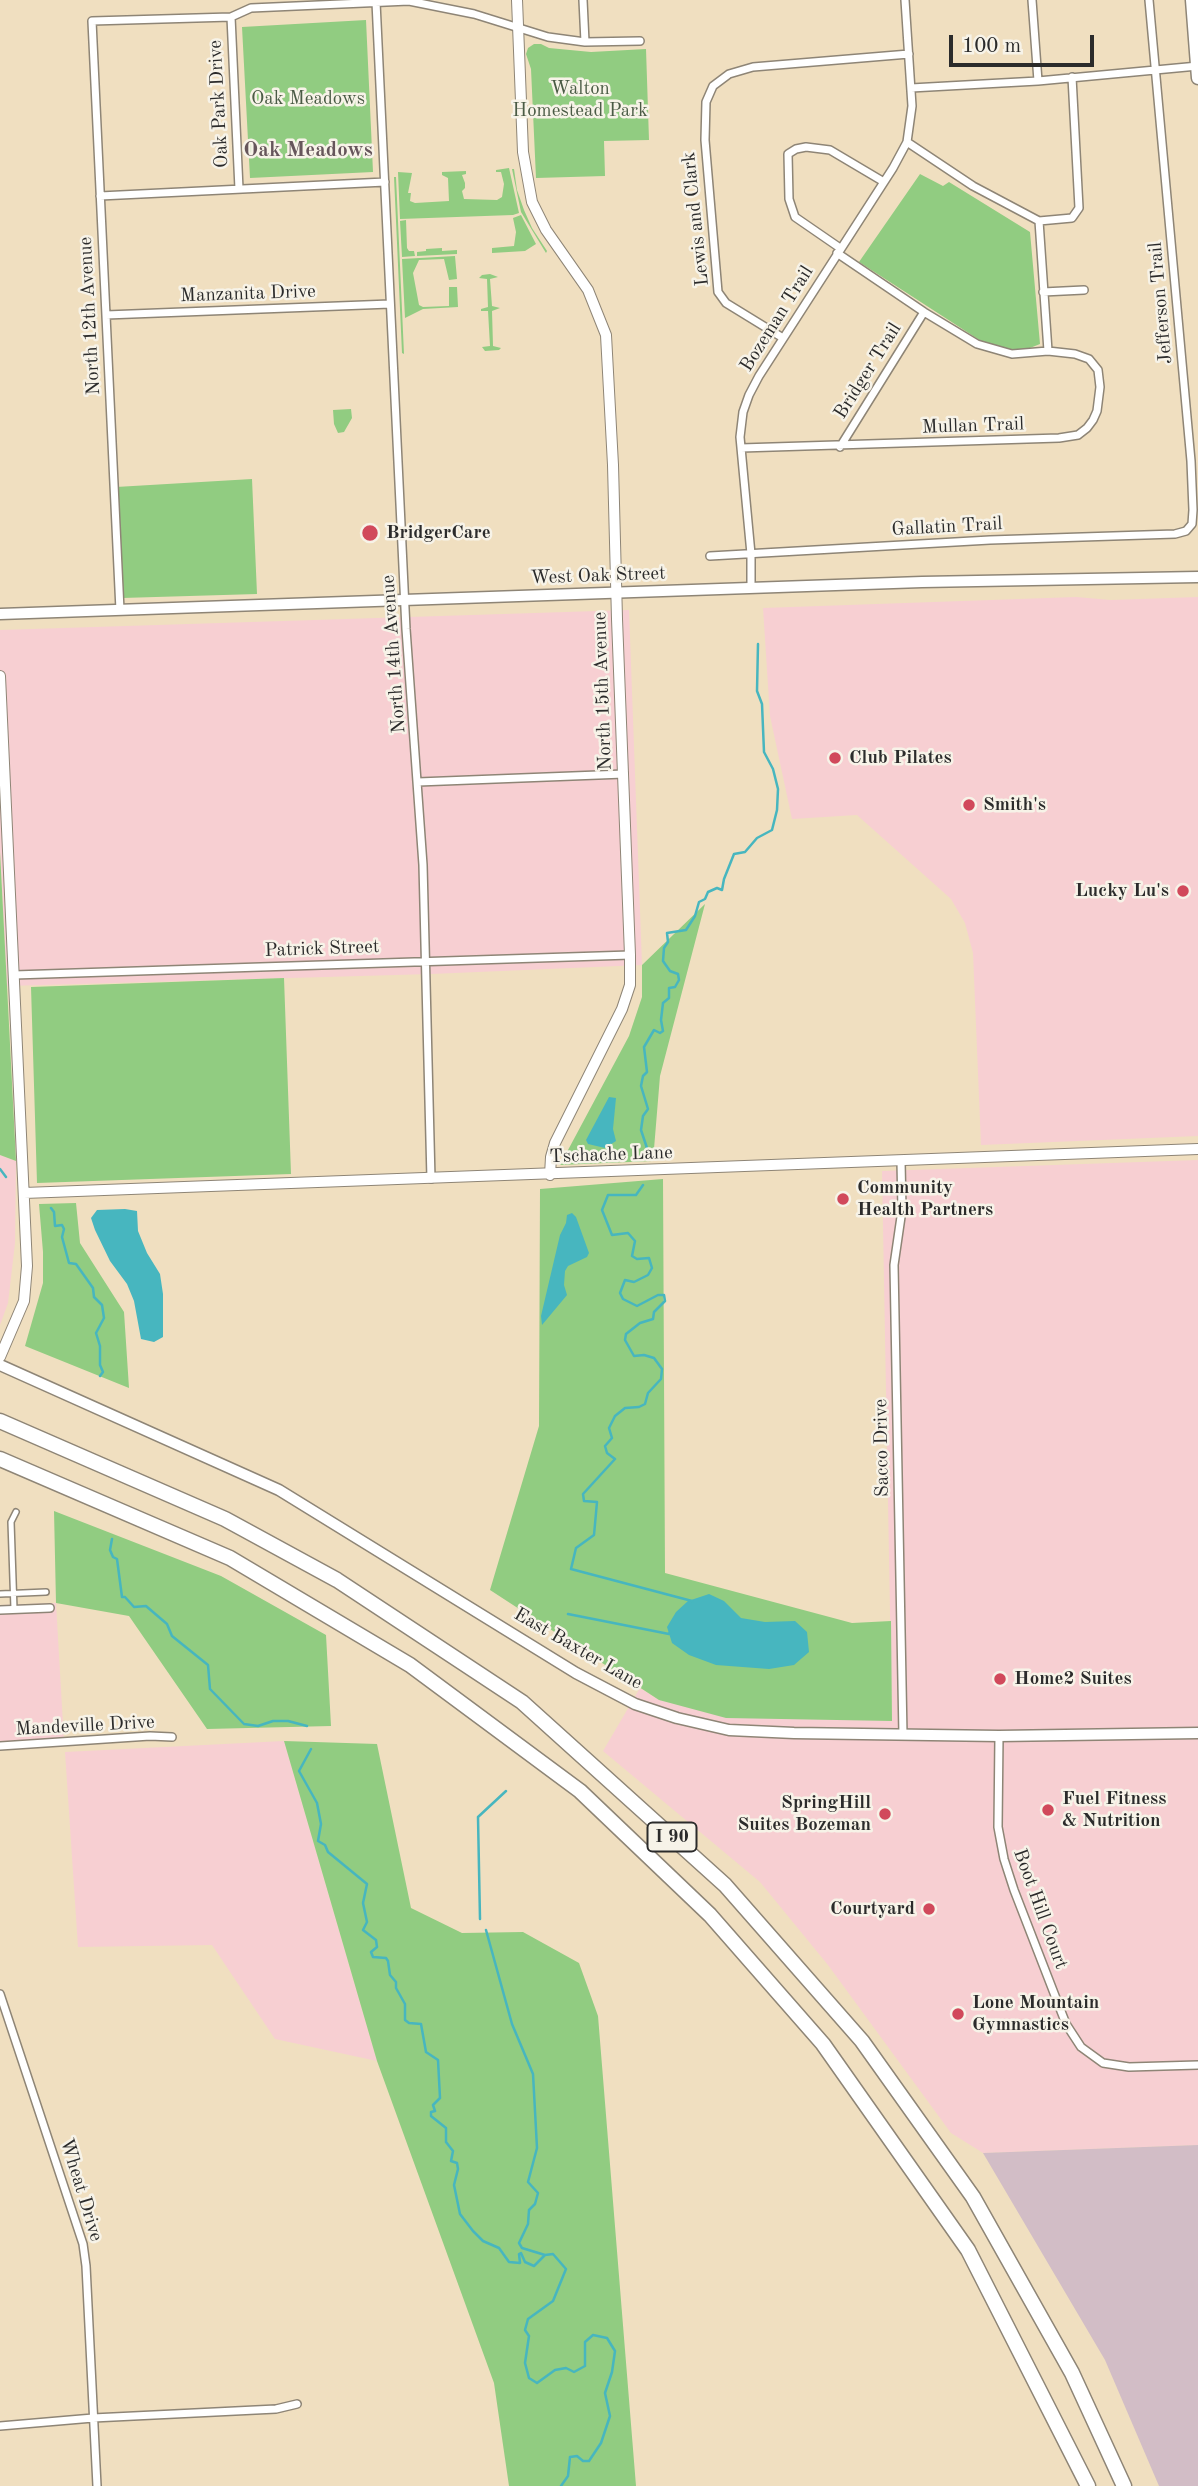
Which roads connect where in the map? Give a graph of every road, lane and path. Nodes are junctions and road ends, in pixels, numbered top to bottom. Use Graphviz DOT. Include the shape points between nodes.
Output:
graph roads {
  1 [pos="517,0"];
  2 [pos="583,0"];
  3 [pos="905,0"];
  4 [pos="1032,0"];
  5 [pos="1149,0"];
  6 [pos="1192,0"];
  7 [pos="376,2"];
  8 [pos="230,17"];
  9 [pos="518,29"];
  10 [pos="640,41"];
  11 [pos="585,42"];
  12 [pos="909,54"];
  13 [pos="1155,70"];
  14 [pos="1198,70"];
  15 [pos="1072,77"];
  16 [pos="1038,80"];
  17 [pos="911,88"];
  18 [pos="907,142"];
  19 [pos="385,182"];
  20 [pos="884,182"];
  21 [pos="239,189"];
  22 [pos="100,196"];
  23 [pos="1039,220"];
  24 [pos="839,251"];
  25 [pos="1084,290"];
  26 [pos="1042,292"];
  27 [pos="390,304"];
  28 [pos="924,312"];
  29 [pos="106,315"];
  30 [pos="782,338"];
  31 [pos="1048,351"];
  32 [pos="840,447"];
  33 [pos="741,448"];
  34 [pos="1186,531"];
  35 [pos="751,554"];
  36 [pos="710,556"];
  37 [pos="1198,577"];
  38 [pos="751,587"];
  39 [pos="617,593"];
  40 [pos="405,600"];
  41 [pos="120,610"];
  42 [pos="0,614"];
  43 [pos="0,676"];
  44 [pos="624,775"];
  45 [pos="418,782"];
  46 [pos="630,955"];
  47 [pos="425,961"];
  48 [pos="14,975"];
  49 [pos="1198,1149"];
  50 [pos="901,1161"];
  51 [pos="550,1175"];
  52 [pos="432,1179"];
  53 [pos="24,1193"];
  54 [pos="0,1357"];
  55 [pos="0,1365"];
  56 [pos="2,1421"];
  57 [pos="0,1459"];
  58 [pos="0,1465"];
  59 [pos="50,1481"];
  60 [pos="16,1512"];
  61 [pos="47,1592"];
  62 [pos="13,1593"];
  63 [pos="0,1594"];
  64 [pos="50,1608"];
  65 [pos="14,1609"];
  66 [pos="0,1610"];
  67 [pos="1198,1733"];
  68 [pos="904,1735"];
  69 [pos="999,1736"];
  70 [pos="172,1737"];
  71 [pos="0,1746"];
  72 [pos="0,1994"];
  73 [pos="1198,2065"];
  74 [pos="297,2404"];
  75 [pos="93,2418"];
  76 [pos="0,2426"];
  77 [pos="97,2486"];
  78 [pos="1088,2486"];
  79 [pos="1124,2486"];
  1 -- 9 [label="street, North 15th Avenue"];
  2 -- 11 [label="street"];
  3 -- 12 [label="street, Bozeman Trail"];
  4 -- 16 [label="street"];
  5 -- 13 [label="street, Jefferson Trail"];
  6 -- 14 [label="main road"];
  7 -- 8 [label="street" via="251,8"];
  7 -- 9 [label="street" via="438,5"];
  7 -- 19 [label="street, North 14th Avenue"];
  8 -- 21 [label="street, Oak Park Drive"];
  8 -- 22 [label="street, North 12th Avenue" via="92,21"];
  9 -- 11 [label="street"];
  9 -- 39 [label="street, North 15th Avenue" via="523,152 532,202 588,290 606,335"];
  10 -- 11 [label="street"];
  12 -- 17 [label="street, Bozeman Trail"];
  12 -- 30 [label="street, Lewis and Clark" via="753,66 729,74 713,86 705,106 705,140 718,292 726,303"];
  13 -- 14 [label="street"];
  13 -- 15 [label="street"];
  13 -- 34 [label="street, Jefferson Trail" via="1191,461 1192,524"];
  15 -- 16 [label="street"];
  15 -- 23 [label="street" via="1079,208 1072,218"];
  16 -- 17 [label="street"];
  17 -- 18 [label="street, Bozeman Trail"];
  18 -- 20 [label="street, Bozeman Trail"];
  18 -- 23 [label="street" via="973,186"];
  19 -- 21 [label="street"];
  19 -- 27 [label="street, North 14th Avenue"];
  20 -- 24 [label="street, Bozeman Trail"];
  20 -- 24 [label="street, Mullan Trail" via="830,150 806,147 788,154 791,210"];
  21 -- 22 [label="street"];
  22 -- 29 [label="street, North 12th Avenue"];
  23 -- 26 [label="street"];
  24 -- 28 [label="street, Mullan Trail"];
  24 -- 30 [label="street, Bozeman Trail"];
  25 -- 26 [label="street"];
  26 -- 31 [label="street"];
  27 -- 29 [label="street, Manzanita Drive"];
  27 -- 40 [label="street, North 14th Avenue"];
  28 -- 31 [label="street, Mullan Trail" via="997,351"];
  28 -- 32 [label="street, Bridger Trail"];
  29 -- 41 [label="street, North 12th Avenue"];
  30 -- 33 [label="street, Bozeman Trail" via="749,395 740,425"];
  31 -- 32 [label="street, Mullan Trail" via="1089,359 1098,370 1097,411 1078,435"];
  32 -- 33 [label="street, Mullan Trail"];
  33 -- 35 [label="street, Bozeman Trail"];
  34 -- 35 [label="street, Gallatin Trail"];
  35 -- 36 [label="street, Gallatin Trail"];
  35 -- 38 [label="street, Bozeman Trail"];
  37 -- 38 [label="main road, West Oak Street"];
  38 -- 39 [label="main road, West Oak Street"];
  39 -- 40 [label="main road, West Oak Street"];
  39 -- 44 [label="street, North 15th Avenue"];
  40 -- 41 [label="main road, West Oak Street"];
  40 -- 45 [label="street, North 14th Avenue"];
  41 -- 42 [label="main road, West Oak Street"];
  43 -- 48 [label="street"];
  44 -- 45 [label="street"];
  44 -- 46 [label="street, North 15th Avenue"];
  45 -- 47 [label="street, North 14th Avenue"];
  46 -- 47 [label="street, Patrick Street"];
  46 -- 51 [label="street, North 15th Avenue" via="630,985 622,1009 555,1143"];
  47 -- 48 [label="street, Patrick Street"];
  47 -- 52 [label="street, North 14th Avenue"];
  48 -- 53 [label="street"];
  49 -- 50 [label="street, Tschache Lane"];
  50 -- 51 [label="street, Tschache Lane"];
  50 -- 68 [label="street, Sacco Drive" via="902,1210 894,1265"];
  51 -- 52 [label="street, Tschache Lane"];
  52 -- 53 [label="street, Tschache Lane"];
  53 -- 54 [label="street" via="24,1301"];
  55 -- 68 [label="main road, East Baxter Lane" via="279,1490 576,1673 635,1704 729,1730"];
  56 -- 79 [label="highway, I 90" via="225,1520 337,1580 522,1702 725,1885 863,2041 973,2197 1072,2373"];
  57 -- 59 [label="highway, I 90"];
  58 -- 59 [label="highway"];
  59 -- 78 [label="highway, I 90" via="230,1558 410,1665 580,1791 710,1915 822,2044 968,2250"];
  60 -- 62 [label="street" via="11,1522"];
  61 -- 62 [label="street"];
  62 -- 63 [label="street"];
  62 -- 65 [label="street"];
  64 -- 65 [label="street"];
  65 -- 66 [label="street"];
  67 -- 69 [label="main road, East Baxter Lane"];
  68 -- 69 [label="main road, East Baxter Lane"];
  69 -- 73 [label="street, Boot Hill Court" via="998,1828 1004,1859 1066,2024 1081,2047 1103,2063"];
  70 -- 71 [label="street, Mandeville Drive"];
  72 -- 75 [label="street, Wheat Drive" via="83,2244"];
  74 -- 75 [label="street" via="276,2409"];
  75 -- 76 [label="street"];
  75 -- 77 [label="street, Wheat Drive"];
}
